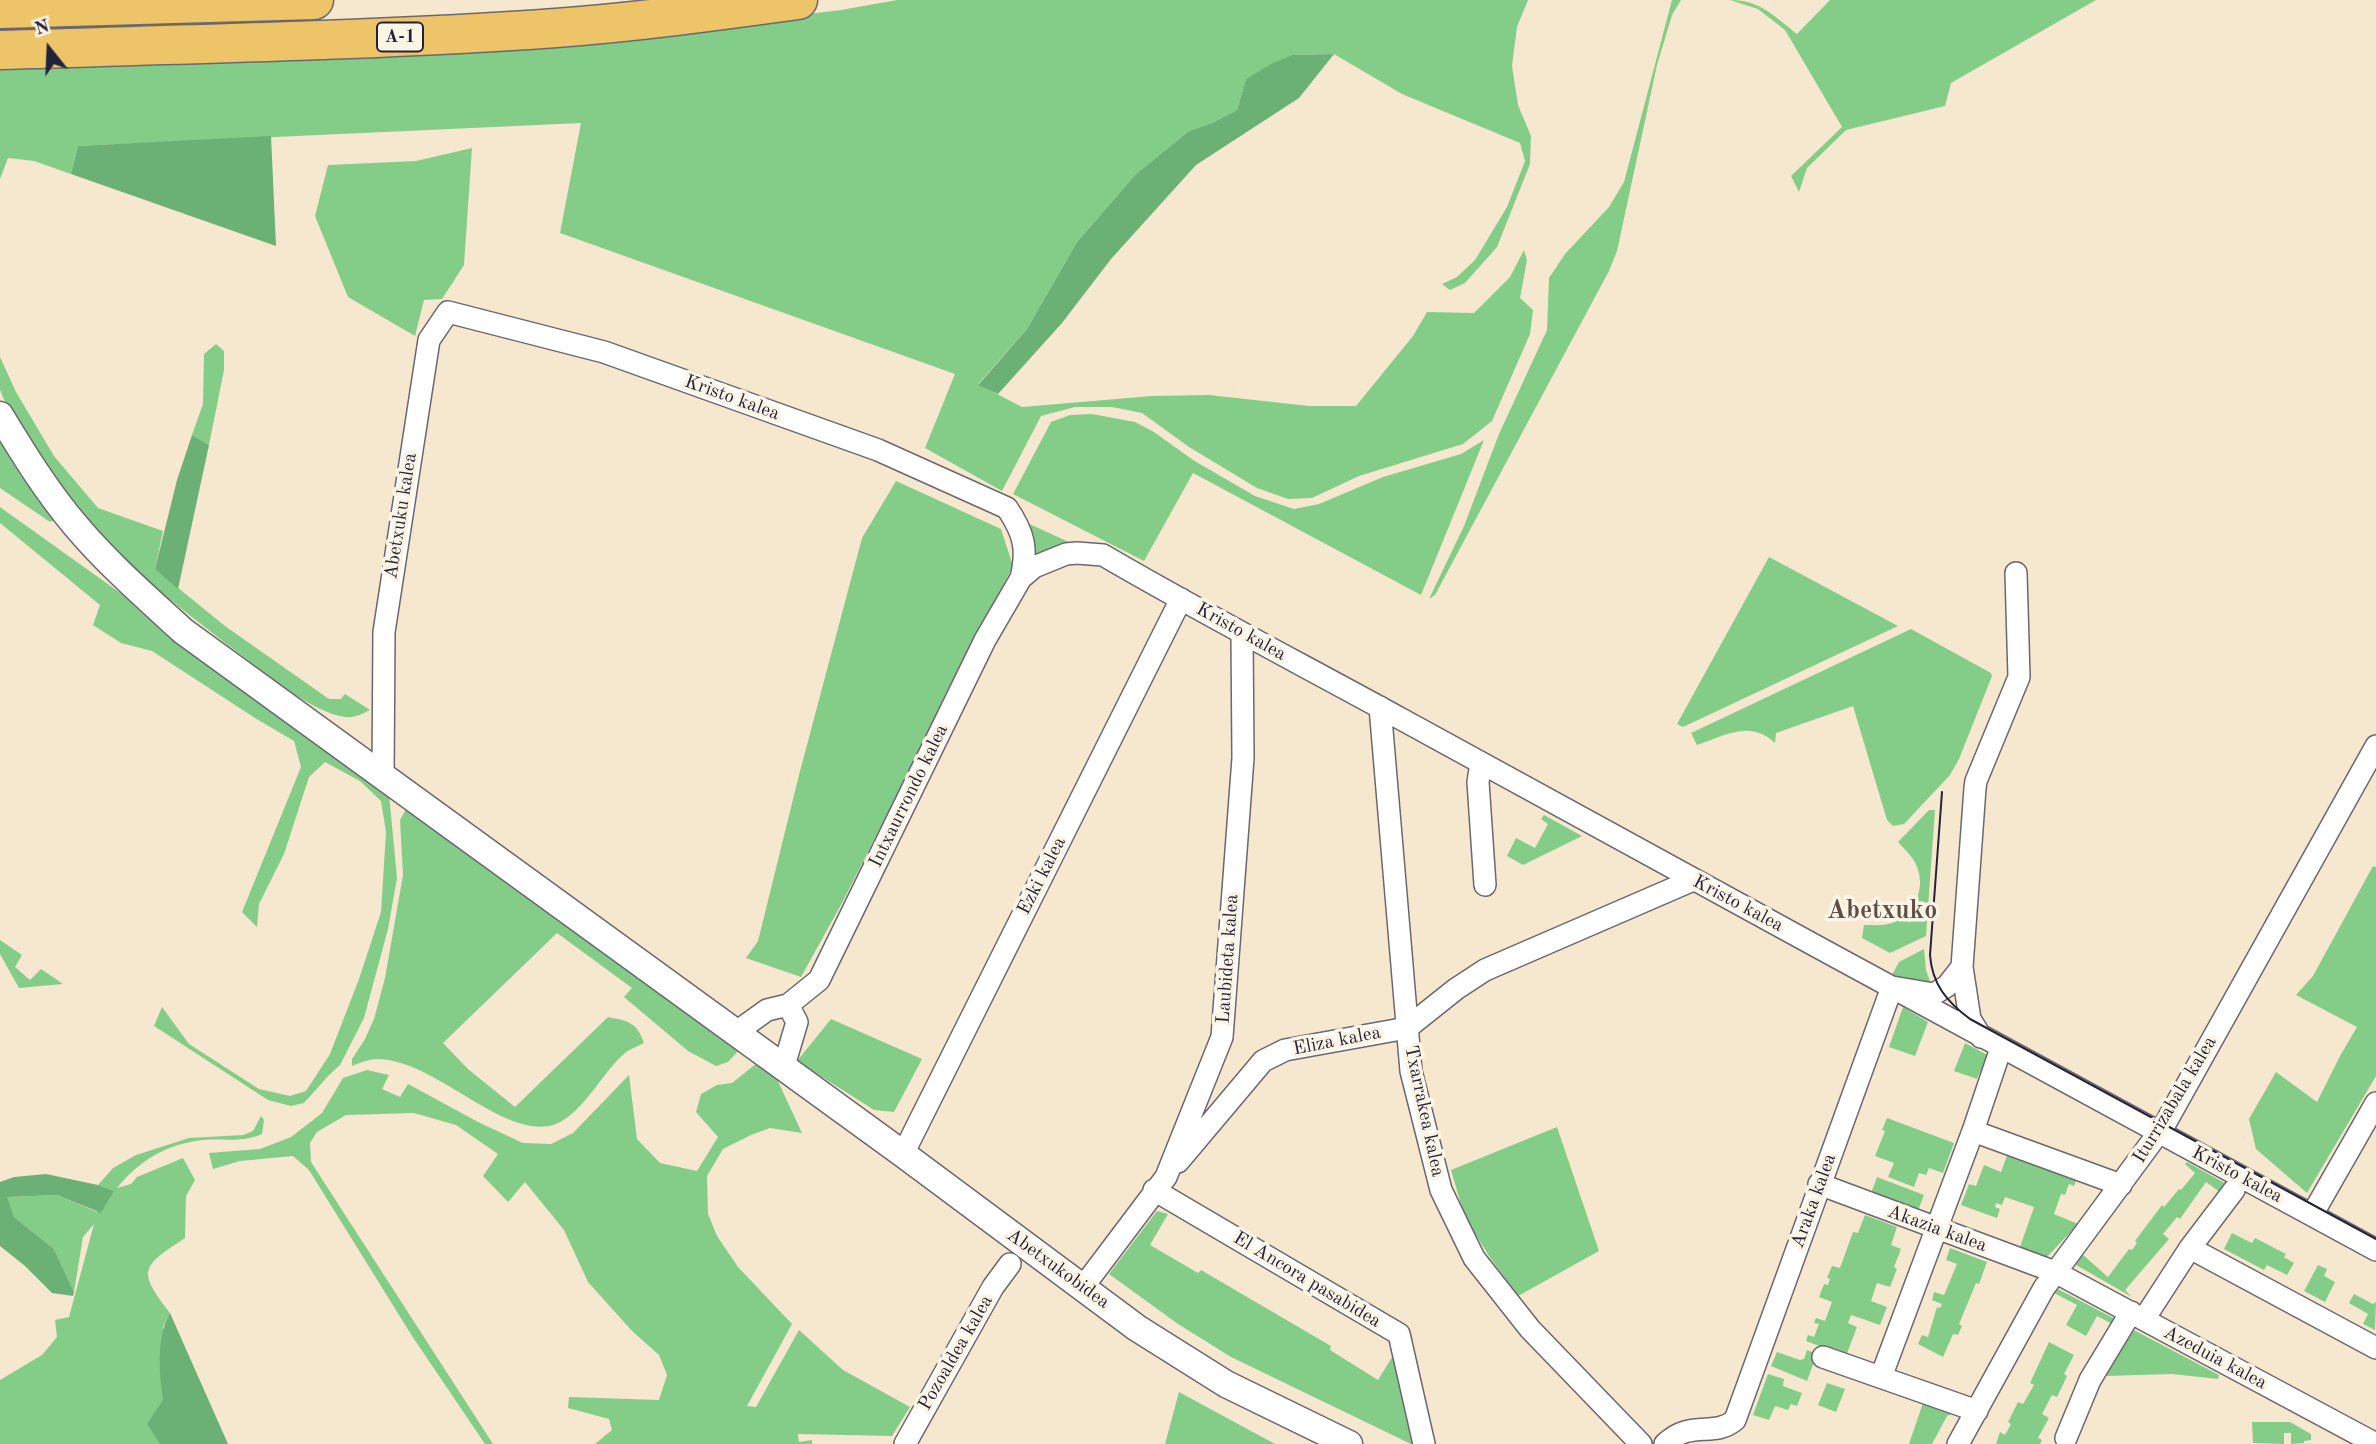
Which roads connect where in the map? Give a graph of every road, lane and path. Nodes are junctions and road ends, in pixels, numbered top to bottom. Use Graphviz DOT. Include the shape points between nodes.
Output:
graph roads {
  1 [pos="314,0"];
  2 [pos="798,0"];
  3 [pos="0,9"];
  4 [pos="0,50"];
  5 [pos="448,312"];
  6 [pos="0,415"];
  7 [pos="1007,508"];
  8 [pos="1103,555"];
  9 [pos="2016,573"];
  10 [pos="1021,578"];
  11 [pos="1181,599"];
  12 [pos="1242,634"];
  13 [pos="1380,707"];
  14 [pos="2376,746"];
  15 [pos="1481,763"];
  16 [pos="383,777"];
  17 [pos="1693,880"];
  18 [pos="1485,885"];
  19 [pos="1962,967"];
  20 [pos="1892,987"];
  21 [pos="788,1005"];
  22 [pos="1407,1028"];
  23 [pos="735,1033"];
  24 [pos="1981,1037"];
  25 [pos="2001,1048"];
  26 [pos="783,1069"];
  27 [pos="2376,1103"];
  28 [pos="1973,1130"];
  29 [pos="2159,1132"];
  30 [pos="902,1154"];
  31 [pos="1160,1183"];
  32 [pos="1819,1184"];
  33 [pos="2121,1185"];
  34 [pos="2234,1190"];
  35 [pos="2312,1215"];
  36 [pos="1937,1230"];
  37 [pos="2190,1248"];
  38 [pos="2376,1250"];
  39 [pos="1010,1264"];
  40 [pos="2055,1272"];
  41 [pos="1083,1287"];
  42 [pos="2137,1316"];
  43 [pos="2376,1348"];
  44 [pos="1823,1357"];
  45 [pos="1881,1377"];
  46 [pos="1977,1411"];
  47 [pos="2066,1438"];
  48 [pos="905,1444"];
  49 [pos="1349,1444"];
  50 [pos="1424,1444"];
  51 [pos="1641,1444"];
  52 [pos="1665,1444"];
  53 [pos="1958,1444"];
  54 [pos="2376,1444"];
  1 -- 3 [label="highway"];
  2 -- 4 [label="highway, A-1" via="698,14 413,37"];
  5 -- 7 [label="street, Kristo kalea" via="604,352 878,450"];
  5 -- 16 [label="street, Abetxuku kalea" via="429,340 384,632"];
  6 -- 16 [label="street, Abetxukobidea" via="75,525 119,572 183,631"];
  7 -- 10 [label="street, Intxaurrondo kalea" via="1025,543"];
  8 -- 10 [label="street, Intxaurrondo kalea" via="1066,554"];
  8 -- 11 [label="street, Kristo kalea"];
  9 -- 19 [label="street" via="2019,677 1976,781"];
  10 -- 21 [label="street, Intxaurrondo kalea" via="985,640 819,980"];
  11 -- 12 [label="street, Kristo kalea"];
  11 -- 30 [label="street, Ezki kalea"];
  12 -- 13 [label="street, Kristo kalea"];
  12 -- 31 [label="street, Laubideta kalea" via="1243,758 1222,1037"];
  13 -- 15 [label="street, Kristo kalea"];
  13 -- 22 [label="street, Txarrakea kalea"];
  14 -- 29 [label="street, Iturrizabala kalea"];
  15 -- 17 [label="street, Kristo kalea"];
  15 -- 18 [label="street" via="1478,782"];
  16 -- 23 [label="street, Abetxukobidea"];
  17 -- 20 [label="street, Kristo kalea"];
  17 -- 22 [label="street, Eliza kalea" via="1485,970"];
  19 -- 20 [label="street" via="1934,994"];
  19 -- 24 [label="street" via="1970,1019"];
  20 -- 24 [label="street, Kristo kalea"];
  20 -- 32 [label="street, Araka kalea"];
  21 -- 23 [label="street, Intxaurrondo kalea" via="767,1010"];
  21 -- 26 [label="street" via="797,1021"];
  22 -- 31 [label="street, Eliza kalea" via="1285,1050 1263,1061"];
  22 -- 51 [label="street, Txarrakea kalea" via="1411,1071 1441,1190 1474,1258 1530,1329"];
  23 -- 26 [label="street, Abetxukobidea"];
  24 -- 25 [label="street, Kristo kalea"];
  25 -- 28 [label="street"];
  25 -- 29 [label="street, Kristo kalea"];
  26 -- 30 [label="street, Abetxukobidea"];
  27 -- 35 [label="street"];
  28 -- 33 [label="street"];
  28 -- 36 [label="street"];
  29 -- 33 [label="street, Iturrizabala kalea"];
  29 -- 35 [label="street, Kristo kalea"];
  30 -- 41 [label="street, Abetxukobidea"];
  31 -- 41 [label="street, Laubideta kalea"];
  31 -- 50 [label="street, El Ancora pasabidea" via="1398,1334"];
  32 -- 36 [label="street, Akazia kalea"];
  32 -- 52 [label="street, Araka kalea" via="1735,1420 1717,1429 1688,1429"];
  33 -- 40 [label="street, Iturrizabala kalea"];
  34 -- 37 [label="street"];
  35 -- 38 [label="street, Kristo kalea"];
  36 -- 40 [label="street, Akazia kalea"];
  36 -- 45 [label="street"];
  37 -- 42 [label="street"];
  37 -- 43 [label="street"];
  39 -- 48 [label="street, Pozoaldea kalea"];
  40 -- 42 [label="street, Azeduia kalea"];
  40 -- 46 [label="street, Iturrizabala kalea"];
  41 -- 49 [label="street, Abetxukobidea" via="1178,1356"];
  42 -- 47 [label="street" via="2090,1380"];
  42 -- 54 [label="street, Azeduia kalea"];
  44 -- 45 [label="street"];
  45 -- 46 [label="street"];
  46 -- 53 [label="street, Iturrizabala kalea"];
}
